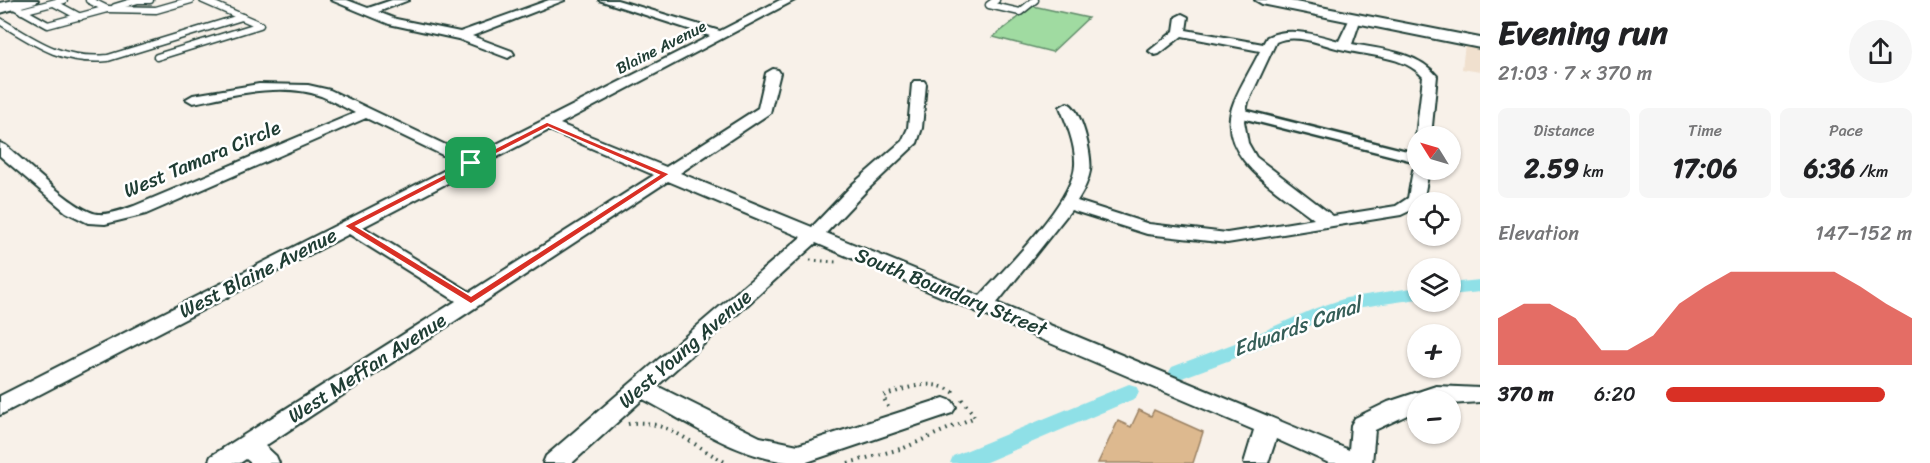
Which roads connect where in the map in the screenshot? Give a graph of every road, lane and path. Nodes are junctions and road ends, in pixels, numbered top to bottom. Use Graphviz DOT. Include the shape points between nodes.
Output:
graph roads {
  1 [pos="64,0"];
  2 [pos="89,0"];
  3 [pos="150,0"];
  4 [pos="191,0"];
  5 [pos="203,0"];
  6 [pos="337,0"];
  7 [pos="403,0"];
  8 [pos="559,0"];
  9 [pos="605,0"];
  10 [pos="789,0"];
  11 [pos="996,0"];
  12 [pos="1035,0"];
  13 [pos="1262,0"];
  14 [pos="54,3"];
  15 [pos="16,6"];
  16 [pos="107,9"];
  17 [pos="131,10"];
  18 [pos="368,12"];
  19 [pos="80,17"];
  20 [pos="242,17"];
  21 [pos="1182,17"];
  22 [pos="1355,18"];
  23 [pos="0,21"];
  24 [pos="1180,32"];
  25 [pos="722,35"];
  26 [pos="461,36"];
  27 [pos="178,37"];
  28 [pos="1480,43"];
  29 [pos="194,46"];
  30 [pos="1346,47"];
  31 [pos="1267,49"];
  32 [pos="1155,51"];
  33 [pos="508,54"];
  34 [pos="158,57"];
  35 [pos="773,73"];
  36 [pos="919,84"];
  37 [pos="193,99"];
  38 [pos="1067,107"];
  39 [pos="366,113"];
  40 [pos="1239,113"];
  41 [pos="547,124"];
  42 [pos="1425,126"];
  43 [pos="0,148"];
  44 [pos="1407,155"];
  45 [pos="471,163"];
  46 [pos="666,174"];
  47 [pos="1419,180"];
  48 [pos="1068,204"];
  49 [pos="1327,220"];
  50 [pos="349,226"];
  51 [pos="814,235"];
  52 [pos="846,264"];
  53 [pos="802,265"];
  54 [pos="471,301"];
  55 [pos="984,305"];
  56 [pos="641,388"];
  57 [pos="1461,395"];
  58 [pos="1474,395"];
  59 [pos="1407,405"];
  60 [pos="0,406"];
  61 [pos="944,407"];
  62 [pos="887,415"];
  63 [pos="1268,425"];
  64 [pos="623,429"];
  65 [pos="248,445"];
  66 [pos="220,463"];
  67 [pos="267,463"];
  68 [pos="555,463"];
  69 [pos="727,463"];
  70 [pos="848,463"];
  71 [pos="1256,463"];
  72 [pos="1354,463"];
  73 [pos="1360,463"];
  1 -- 14 [label="lane"];
  2 -- 16 [label="lane"];
  3 -- 16 [label="lane"];
  3 -- 17 [label="lane"];
  4 -- 17 [label="lane" via="156,10"];
  5 -- 20 [label="lane"];
  6 -- 18 [label="street"];
  7 -- 18 [label="street"];
  8 -- 26 [label="street"];
  9 -- 25 [label="street"];
  10 -- 25 [label="street, Blaine Avenue"];
  11 -- 12 [label="lane" via="989,5 1020,12"];
  13 -- 22 [label="main road"];
  14 -- 15 [label="lane"];
  14 -- 19 [label="lane"];
  15 -- 19 [label="lane" via="48,26"];
  16 -- 17 [label="lane"];
  16 -- 19 [label="lane"];
  18 -- 26 [label="street" via="393,22"];
  20 -- 27 [label="lane"];
  20 -- 29 [label="lane" via="260,25"];
  21 -- 24 [label="street"];
  22 -- 28 [label="main road"];
  22 -- 30 [label="street"];
  23 -- 27 [label="lane" via="51,52 87,61"];
  24 -- 31 [label="street"];
  24 -- 32 [label="street"];
  25 -- 41 [label="street, Blaine Avenue"];
  26 -- 33 [label="street"];
  27 -- 29 [label="lane"];
  29 -- 34 [label="lane"];
  30 -- 31 [label="street" via="1288,35 1276,36"];
  30 -- 42 [label="street" via="1426,69 1430,76"];
  31 -- 40 [label="street"];
  35 -- 46 [label="street, West Meffan Avenue" via="765,110"];
  36 -- 51 [label="street, West Young Avenue" via="915,128 909,143"];
  37 -- 39 [label="street" via="246,89 305,87"];
  38 -- 48 [label="street" via="1084,155 1083,172"];
  39 -- 43 [label="street, West Tamara Circle" via="113,218 94,219 77,213"];
  39 -- 45 [label="street"];
  40 -- 44 [label="lane"];
  40 -- 49 [label="street" via="1240,143 1250,160"];
  41 -- 45 [label="street, West Blaine Avenue"];
  41 -- 46 [label="street, South Boundary Street"];
  45 -- 50 [label="street, West Blaine Avenue"];
  46 -- 51 [label="street, South Boundary Street"];
  46 -- 54 [label="street, West Meffan Avenue"];
  47 -- 49 [label="street" via="1416,200 1401,210"];
  48 -- 49 [label="street" via="1147,229 1227,238"];
  48 -- 55 [label="street"];
  50 -- 54 [label="street"];
  50 -- 60 [label="street, West Blaine Avenue"];
  51 -- 55 [label="street, South Boundary Street"];
  51 -- 56 [label="street, West Young Avenue"];
  52 -- 53 [label="path" via="808,260"];
  54 -- 65 [label="street, West Meffan Avenue"];
  55 -- 63 [label="street, South Boundary Street"];
  56 -- 61 [label="street" via="755,446 798,455"];
  56 -- 68 [label="street, West Young Avenue"];
  57 -- 58 [label="street"];
  59 -- 73 [label="street" via="1363,425"];
  62 -- 70 [label="path" via="883,396 928,382 948,386 975,417 904,448"];
  63 -- 71 [label="street"];
  63 -- 72 [label="street, South Boundary Street"];
  64 -- 69 [label="path" via="630,423 663,425"];
  65 -- 66 [label="street, West Meffan Avenue"];
  65 -- 67 [label="street"];
}
